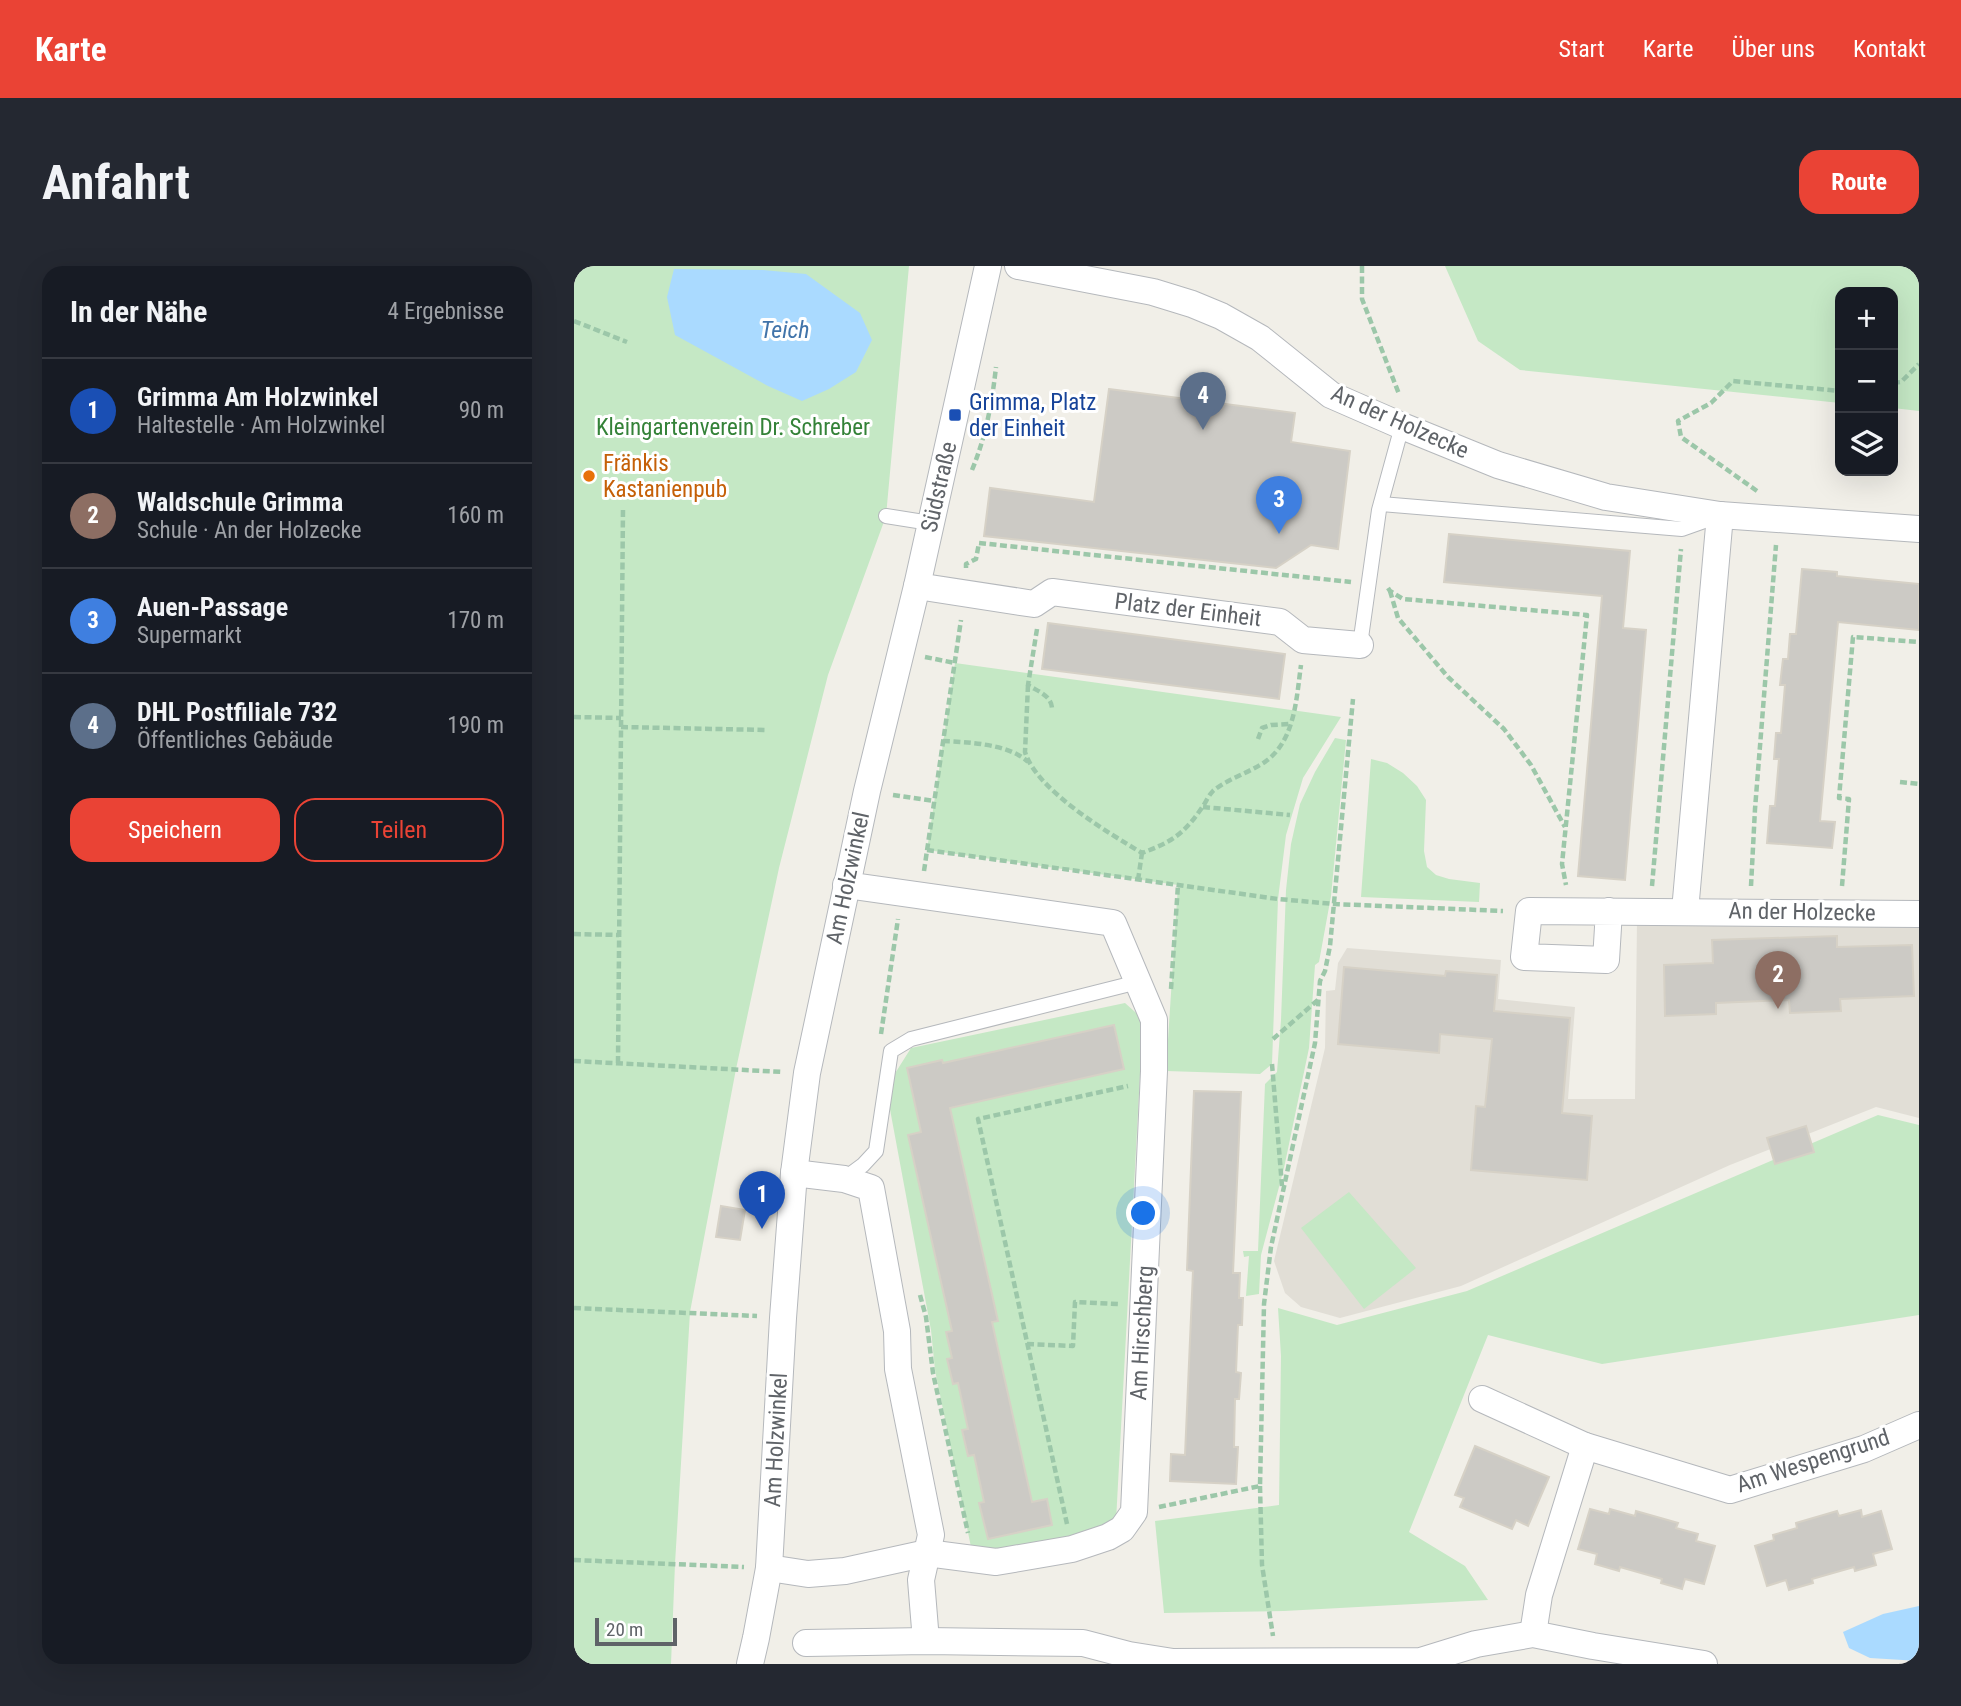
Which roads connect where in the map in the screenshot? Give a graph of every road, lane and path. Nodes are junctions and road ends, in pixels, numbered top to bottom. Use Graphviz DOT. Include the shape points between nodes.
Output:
graph roads {
  1 [pos="988,266"];
  2 [pos="1018,266"];
  3 [pos="1362,266"];
  4 [pos="574,321"];
  5 [pos="627,342"];
  6 [pos="1919,364"];
  7 [pos="1898,382"];
  8 [pos="1835,391"];
  9 [pos="1402,426"];
  10 [pos="1381,504"];
  11 [pos="623,508"];
  12 [pos="1720,515"];
  13 [pos="886,516"];
  14 [pos="1768,519"];
  15 [pos="930,523"];
  16 [pos="1682,529"];
  17 [pos="1919,530"];
  18 [pos="1372,564"];
  19 [pos="965,584"];
  20 [pos="1369,584"];
  21 [pos="917,586"];
  22 [pos="1390,591"];
  23 [pos="1039,617"];
  24 [pos="1919,642"];
  25 [pos="1360,645"];
  26 [pos="1301,663"];
  27 [pos="1028,685"];
  28 [pos="1353,699"];
  29 [pos="1052,711"];
  30 [pos="574,717"];
  31 [pos="621,718"];
  32 [pos="1290,724"];
  33 [pos="621,727"];
  34 [pos="766,730"];
  35 [pos="1258,739"];
  36 [pos="943,741"];
  37 [pos="1028,762"];
  38 [pos="1900,782"];
  39 [pos="1919,784"];
  40 [pos="867,791"];
  41 [pos="934,801"];
  42 [pos="1203,807"];
  43 [pos="1290,816"];
  44 [pos="1566,828"];
  45 [pos="927,850"];
  46 [pos="1142,853"];
  47 [pos="1138,880"];
  48 [pos="1178,885"];
  49 [pos="846,886"];
  50 [pos="911,895"];
  51 [pos="1334,904"];
  52 [pos="1529,911"];
  53 [pos="1571,911"];
  54 [pos="1609,911"];
  55 [pos="1650,911"];
  56 [pos="1685,911"];
  57 [pos="1750,912"];
  58 [pos="1840,913"];
  59 [pos="1919,914"];
  60 [pos="574,934"];
  61 [pos="619,934"];
  62 [pos="1138,982"];
  63 [pos="1171,992"];
  64 [pos="1319,999"];
  65 [pos="1273,1039"];
  66 [pos="891,1051"];
  67 [pos="574,1061"];
  68 [pos="618,1063"];
  69 [pos="1272,1065"];
  70 [pos="807,1073"];
  71 [pos="1153,1081"];
  72 [pos="794,1173"];
  73 [pos="844,1179"];
  74 [pos="1283,1191"];
  75 [pos="920,1294"];
  76 [pos="1143,1305"];
  77 [pos="574,1308"];
  78 [pos="783,1318"];
  79 [pos="1027,1344"];
  80 [pos="1482,1399"];
  81 [pos="1919,1425"];
  82 [pos="1585,1446"];
  83 [pos="1259,1486"];
  84 [pos="1134,1512"];
  85 [pos="1072,1549"];
  86 [pos="927,1553"];
  87 [pos="973,1558"];
  88 [pos="574,1560"];
  89 [pos="769,1568"];
  90 [pos="1533,1633"];
  91 [pos="926,1641"];
  92 [pos="806,1643"];
  93 [pos="1273,1661"];
  94 [pos="750,1664"];
  95 [pos="1704,1664"];
  1 -- 15 [label="street, Südstraße"];
  2 -- 9 [label="street, An der Holzecke" via="1153,292 1221,316 1260,338 1331,395"];
  3 -- 9 [label="path" via="1362,299 1403,405"];
  4 -- 5 [label="path"];
  6 -- 7 [label="path"];
  8 -- 14 [label="path" via="1732,381 1711,403 1678,421 1681,437 1758,491"];
  9 -- 10 [label="lane, Platz der Einheit"];
  9 -- 12 [label="street, An der Holzecke" via="1498,465 1605,497"];
  10 -- 16 [label="lane"];
  10 -- 18 [label="lane, Platz der Einheit"];
  11 -- 31 [label="path"];
  12 -- 14 [label="street, An der Holzecke"];
  12 -- 16 [label="lane"];
  12 -- 56 [label="street"];
  13 -- 15 [label="lane"];
  14 -- 17 [label="street, An der Holzecke"];
  14 -- 57 [label="path"];
  15 -- 21 [label="street, Südstraße"];
  16 -- 55 [label="path"];
  18 -- 20 [label="lane, Platz der Einheit"];
  18 -- 22 [label="path"];
  19 -- 20 [label="path" via="967,564 976,559 979,543"];
  19 -- 21 [label="street, Platz der Einheit"];
  19 -- 25 [label="street, Platz der Einheit" via="1034,604 1052,592 1280,622 1303,640"];
  19 -- 36 [label="path"];
  20 -- 25 [label="lane, Platz der Einheit"];
  21 -- 40 [label="street, Am Holzwinkel"];
  22 -- 44 [label="path" via="1398,618 1448,677 1504,729 1531,765"];
  22 -- 44 [label="path" via="1403,599 1587,615"];
  23 -- 27 [label="path"];
  24 -- 58 [label="path" via="1853,637 1839,798 1849,799"];
  26 -- 32 [label="path"];
  27 -- 29 [label="path" via="1049,698"];
  27 -- 37 [label="path"];
  28 -- 51 [label="path"];
  30 -- 31 [label="path"];
  31 -- 33 [label="path"];
  32 -- 35 [label="path" via="1262,728"];
  32 -- 42 [label="path" via="1277,753 1211,792"];
  33 -- 34 [label="path"];
  33 -- 61 [label="path"];
  36 -- 37 [label="path" via="998,748"];
  36 -- 41 [label="path"];
  37 -- 46 [label="path" via="1058,796"];
  38 -- 39 [label="path"];
  40 -- 41 [label="path"];
  40 -- 49 [label="street, Am Holzwinkel"];
  41 -- 45 [label="path"];
  42 -- 43 [label="path"];
  42 -- 46 [label="path" via="1169,843"];
  44 -- 53 [label="path" via="1562,864"];
  45 -- 47 [label="path"];
  45 -- 50 [label="path"];
  46 -- 47 [label="path"];
  47 -- 48 [label="path"];
  48 -- 51 [label="path"];
  48 -- 63 [label="path"];
  49 -- 50 [label="street, Am Hirschberg"];
  49 -- 70 [label="street, Am Holzwinkel"];
  50 -- 62 [label="street, Am Hirschberg" via="1113,923"];
  50 -- 66 [label="path" via="879,1045"];
  51 -- 52 [label="path"];
  51 -- 64 [label="path"];
  52 -- 53 [label="street, An der Holzecke"];
  52 -- 54 [label="street" via="1524,957 1606,960"];
  53 -- 54 [label="street, An der Holzecke"];
  54 -- 55 [label="street, An der Holzecke"];
  55 -- 56 [label="street, An der Holzecke"];
  56 -- 57 [label="street, An der Holzecke"];
  57 -- 58 [label="street, An der Holzecke"];
  58 -- 59 [label="street, An der Holzecke"];
  60 -- 61 [label="path"];
  61 -- 68 [label="path"];
  62 -- 66 [label="lane" via="911,1039"];
  62 -- 71 [label="street, Am Hirschberg" via="1154,1020"];
  64 -- 65 [label="path"];
  64 -- 74 [label="path" via="1315,1043"];
  66 -- 73 [label="lane" via="876,1151"];
  67 -- 68 [label="path"];
  68 -- 70 [label="path"];
  69 -- 74 [label="path"];
  70 -- 72 [label="street, Am Holzwinkel"];
  71 -- 76 [label="street, Am Hirschberg"];
  71 -- 79 [label="path" via="978,1119"];
  72 -- 73 [label="street"];
  72 -- 78 [label="street, Am Holzwinkel"];
  73 -- 86 [label="street" via="871,1188 897,1331 898,1369 931,1535"];
  74 -- 83 [label="path" via="1264,1304"];
  75 -- 87 [label="path"];
  76 -- 79 [label="path" via="1075,1302 1073,1346"];
  76 -- 84 [label="street, Am Hirschberg"];
  77 -- 78 [label="path"];
  78 -- 89 [label="street, Am Holzwinkel"];
  79 -- 85 [label="path"];
  80 -- 82 [label="street, Am Wespengrund"];
  81 -- 82 [label="street, Am Wespengrund" via="1864,1449 1730,1490"];
  82 -- 90 [label="street" via="1539,1595"];
  83 -- 84 [label="path"];
  83 -- 93 [label="path"];
  84 -- 85 [label="street" via="1122,1529 1108,1538"];
  85 -- 87 [label="street" via="996,1562"];
  86 -- 87 [label="street"];
  86 -- 89 [label="street" via="845,1571 808,1574"];
  86 -- 91 [label="street" via="921,1580"];
  88 -- 89 [label="path"];
  89 -- 94 [label="street, Am Holzwinkel"];
  90 -- 93 [label="street" via="1421,1661"];
  90 -- 95 [label="street"];
  91 -- 92 [label="street"];
  91 -- 93 [label="street" via="1083,1643 1173,1662"];
}
